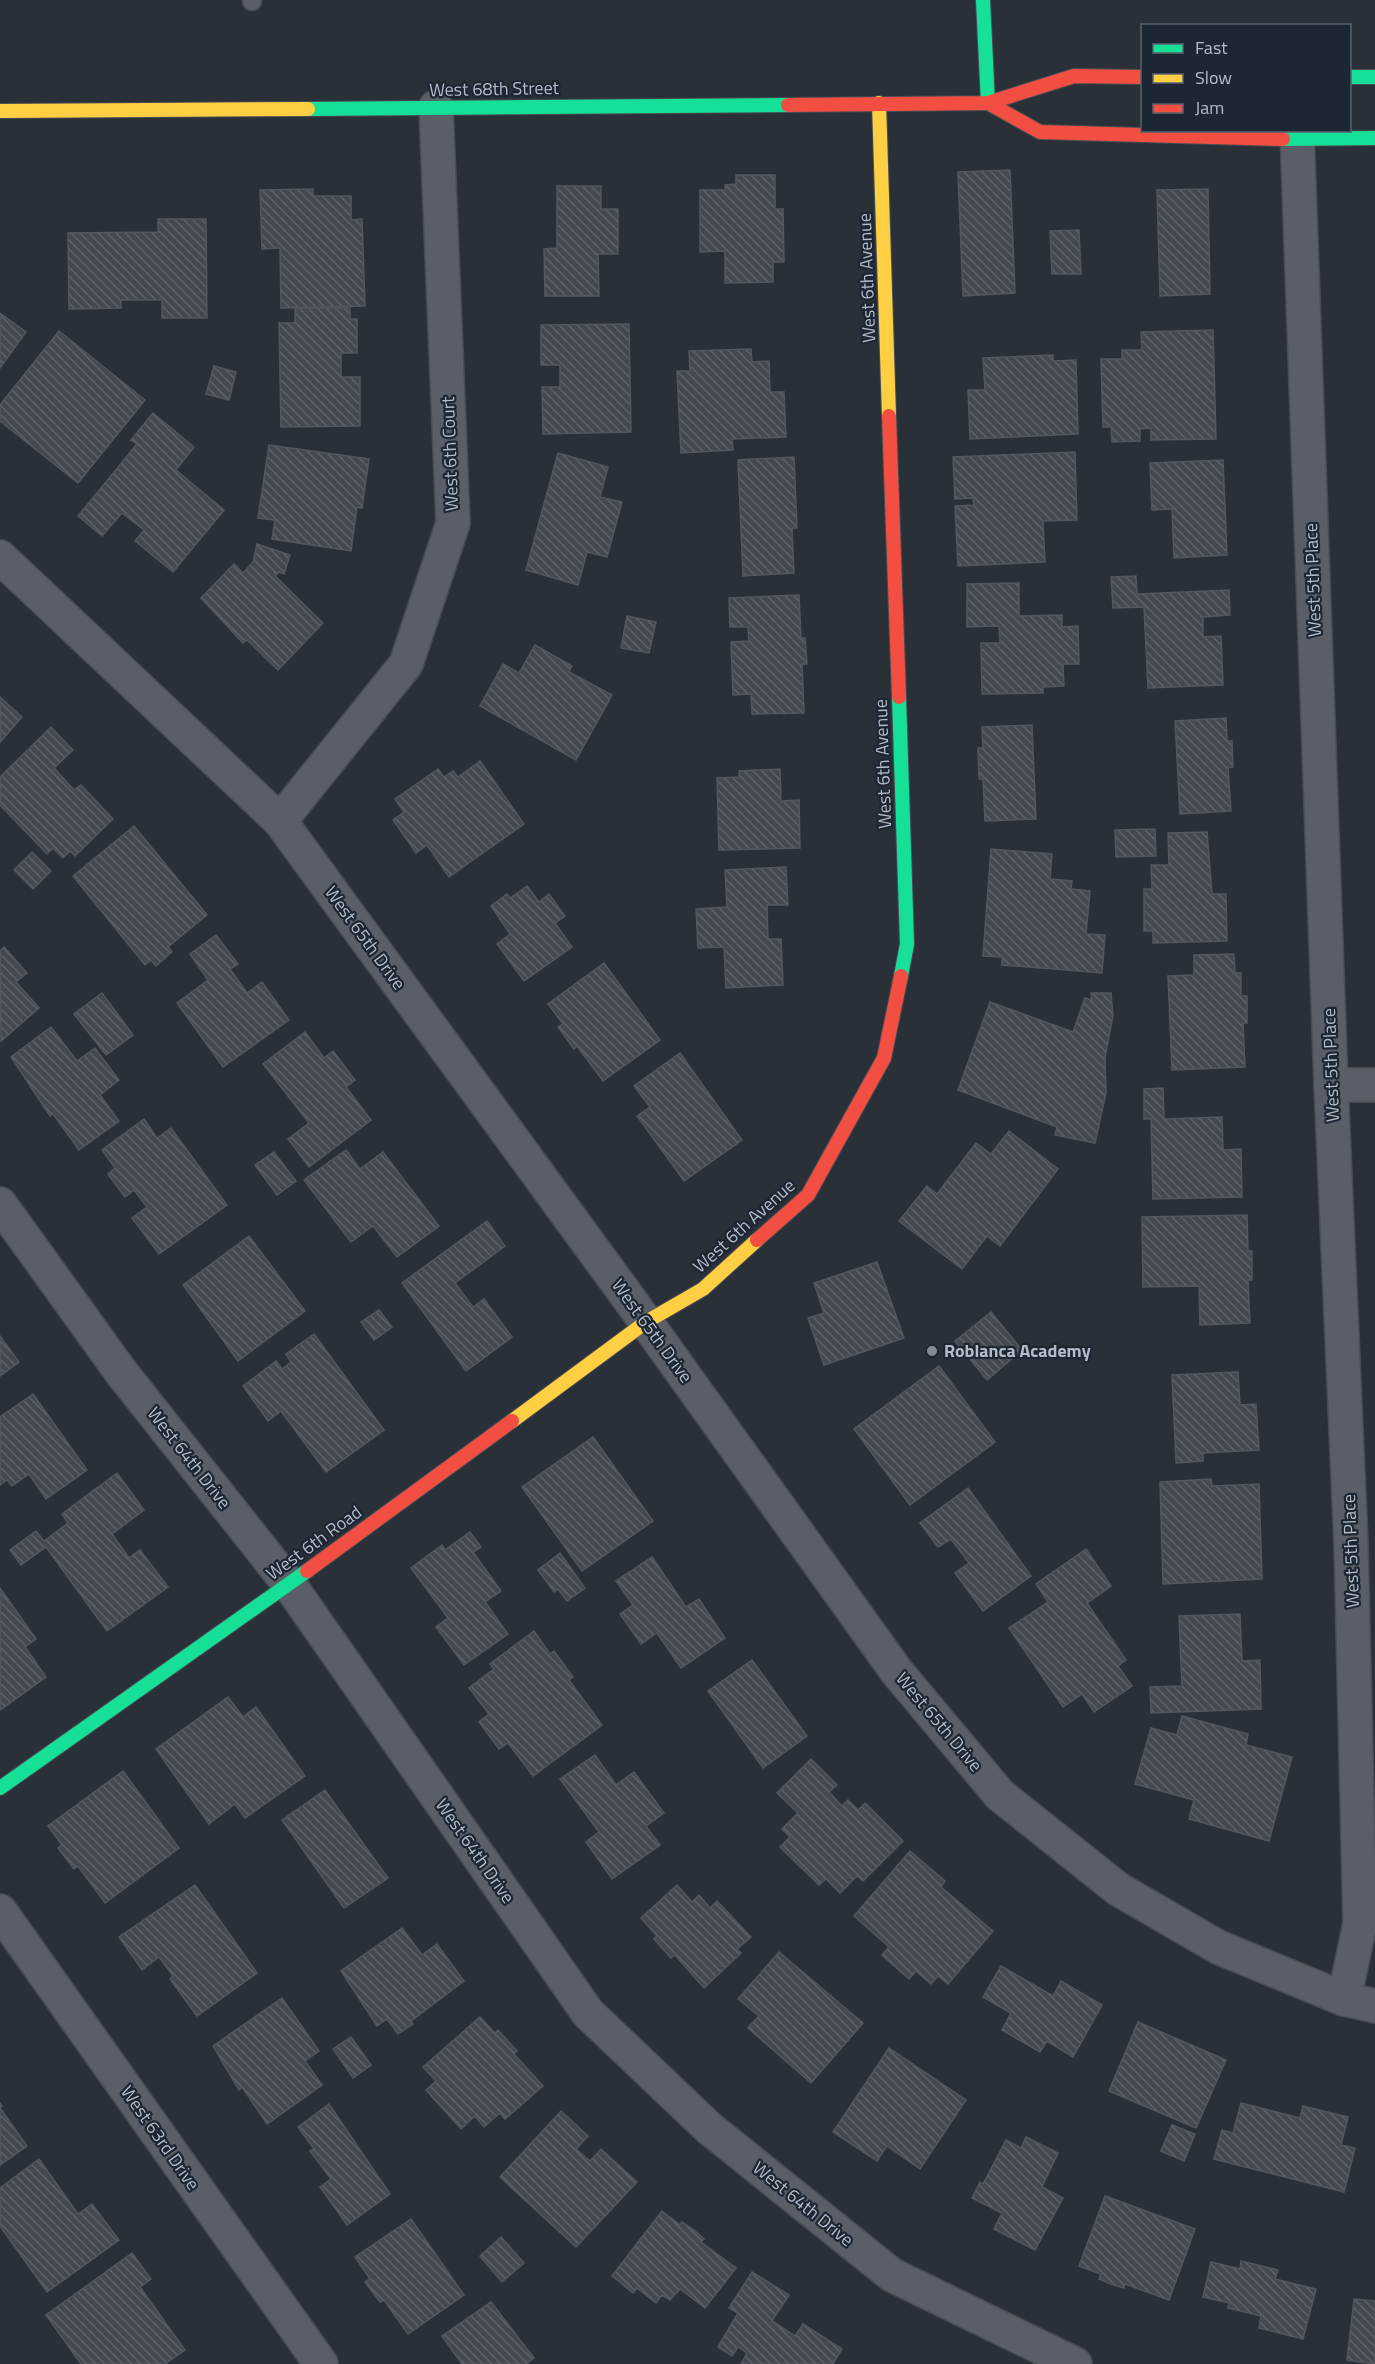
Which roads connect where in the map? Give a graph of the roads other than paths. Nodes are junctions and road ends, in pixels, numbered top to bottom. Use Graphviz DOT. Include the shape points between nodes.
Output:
graph roads {
  1 [pos="983,0"];
  2 [pos="1141,77"];
  3 [pos="1351,77"];
  4 [pos="1375,77"];
  5 [pos="879,103"];
  6 [pos="988,104"];
  7 [pos="436,107"];
  8 [pos="0,111"];
  9 [pos="1298,135"];
  10 [pos="1375,138"];
  11 [pos="0,557"];
  12 [pos="280,821"];
  13 [pos="1331,1085"];
  14 [pos="1375,1085"];
  15 [pos="0,1204"];
  16 [pos="646,1322"];
  17 [pos="1363,1544"];
  18 [pos="289,1584"];
  19 [pos="0,1788"];
  20 [pos="0,1911"];
  21 [pos="1344,1999"];
  22 [pos="1375,2006"];
  23 [pos="321,2364"];
  24 [pos="1075,2364"];
  1 -- 6 [label="street"];
  2 -- 6 [label="street, West 68th Street" via="1074,76"];
  3 -- 4 [label="street"];
  5 -- 6 [label="street, West 68th Street"];
  5 -- 7 [label="street, West 68th Street"];
  5 -- 16 [label="street, West 6th Avenue" via="907,944 884,1058 808,1195 703,1289"];
  6 -- 9 [label="street, West 68th Street" via="1040,132"];
  7 -- 8 [label="street, West 68th Street"];
  7 -- 12 [label="street, West 6th Court" via="453,523 406,664"];
  9 -- 10 [label="street, West 68th Street"];
  9 -- 13 [label="street, West 5th Place"];
  11 -- 12 [label="street, West 65th Drive"];
  12 -- 16 [label="street, West 65th Drive"];
  13 -- 14 [label="street"];
  13 -- 17 [label="street, West 5th Place"];
  15 -- 18 [label="street, West 64th Drive" via="121,1372"];
  16 -- 18 [label="street, West 6th Road"];
  16 -- 21 [label="street, West 65th Drive" via="897,1672 1000,1795 1128,1894 1218,1947"];
  17 -- 21 [label="street, West 5th Place" via="1360,1924"];
  18 -- 19 [label="street, West 6th Road"];
  18 -- 24 [label="street, West 64th Drive" via="588,2013 709,2128 892,2275"];
  20 -- 23 [label="street, West 63rd Drive"];
  21 -- 22 [label="street, West 65th Drive"];
}
